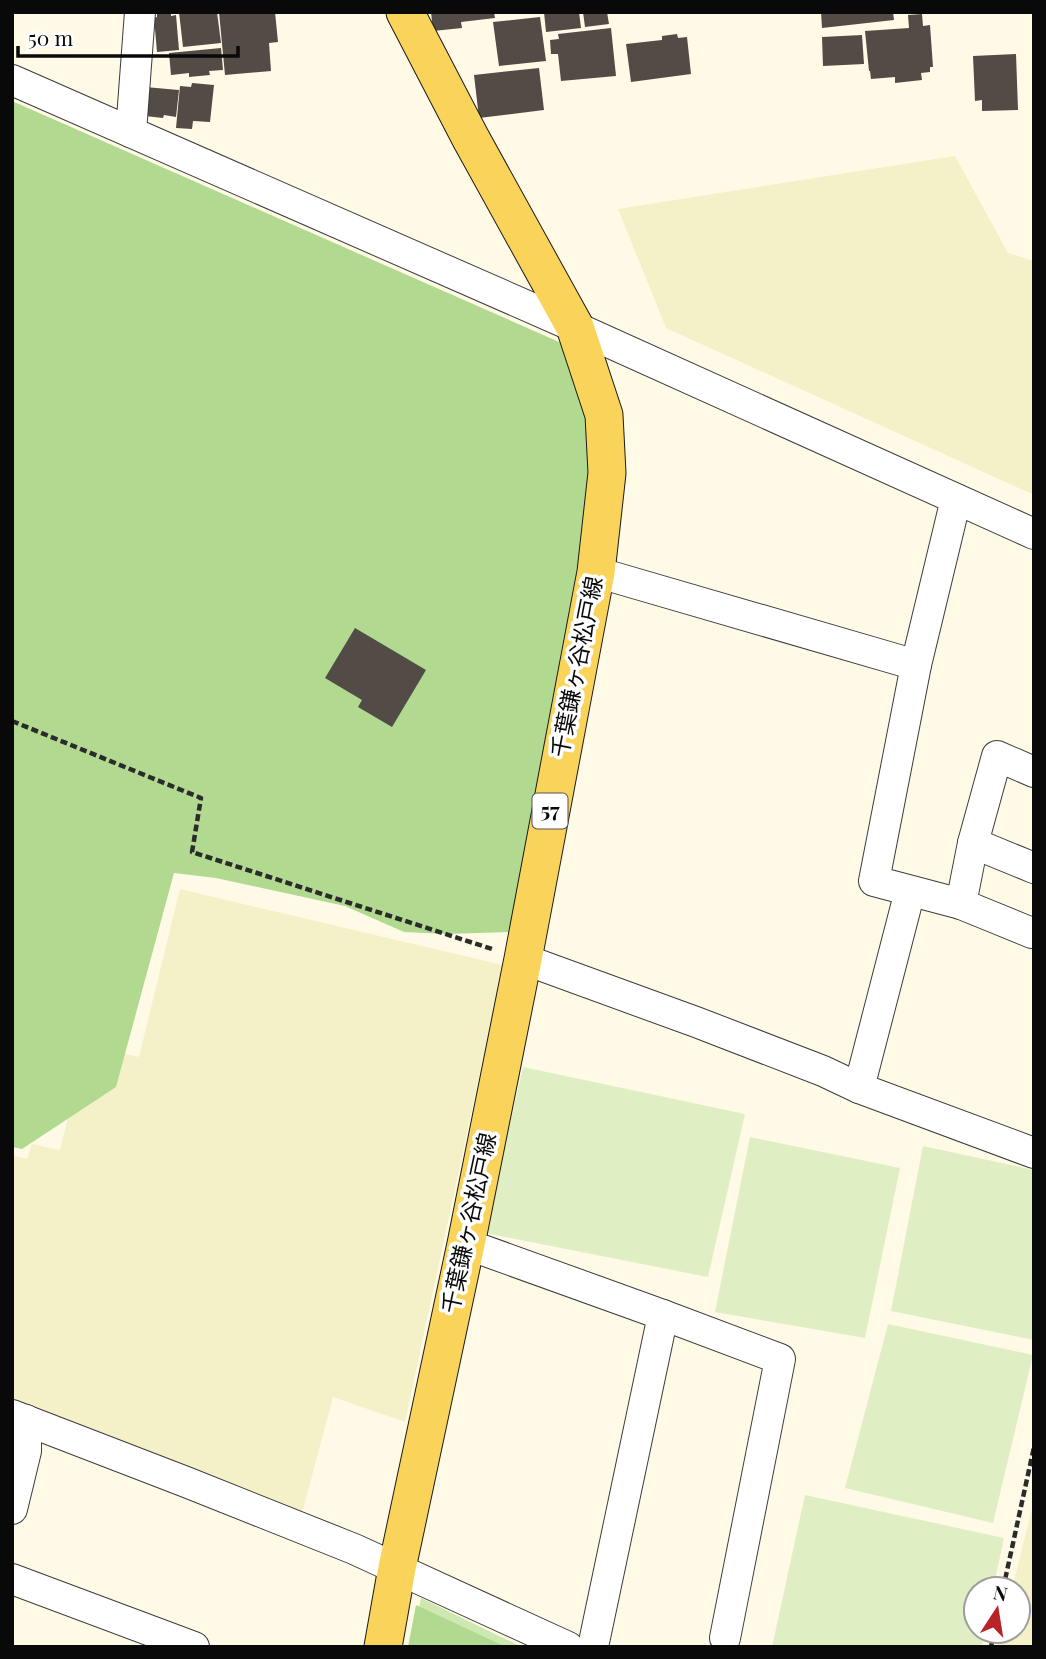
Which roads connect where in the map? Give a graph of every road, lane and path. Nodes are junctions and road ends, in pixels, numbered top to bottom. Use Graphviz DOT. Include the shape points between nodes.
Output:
graph roads {
  1 [pos="140,12"];
  2 [pos="405,12"];
  3 [pos="12,80"];
  4 [pos="131,132"];
  5 [pos="575,327"];
  6 [pos="956,499"];
  7 [pos="1034,534"];
  8 [pos="596,572"];
  9 [pos="916,665"];
  10 [pos="12,721"];
  11 [pos="1034,772"];
  12 [pos="973,843"];
  13 [pos="1034,868"];
  14 [pos="910,891"];
  15 [pos="961,904"];
  16 [pos="1032,933"];
  17 [pos="523,959"];
  18 [pos="859,1088"];
  19 [pos="1034,1153"];
  20 [pos="466,1244"];
  21 [pos="663,1315"];
  22 [pos="19,1417"];
  23 [pos="1034,1447"];
  24 [pos="12,1509"];
  25 [pos="397,1568"];
  26 [pos="1006,1575"];
  27 [pos="12,1579"];
  28 [pos="725,1638"];
  29 [pos="194,1647"];
  30 [pos="383,1647"];
  31 [pos="568,1647"];
  32 [pos="593,1647"];
  1 -- 4 [label="street"];
  2 -- 5 [label="main road, 千葉鎌ヶ谷松戸線 / 57"];
  3 -- 4 [label="street"];
  4 -- 5 [label="street"];
  5 -- 6 [label="street"];
  5 -- 8 [label="main road, 千葉鎌ヶ谷松戸線 / 57" via="604,415 607,473"];
  6 -- 7 [label="street"];
  6 -- 9 [label="street"];
  8 -- 9 [label="street"];
  8 -- 17 [label="main road, 千葉鎌ヶ谷松戸線 / 57"];
  9 -- 14 [label="street" via="874,881"];
  10 -- 17 [label="path" via="201,798 192,852"];
  11 -- 12 [label="street" via="997,756"];
  12 -- 13 [label="street"];
  12 -- 15 [label="street"];
  14 -- 15 [label="street"];
  14 -- 18 [label="street"];
  15 -- 16 [label="street"];
  17 -- 18 [label="street"];
  17 -- 20 [label="main road, 千葉鎌ヶ谷松戸線 / 57"];
  18 -- 19 [label="street"];
  20 -- 21 [label="street"];
  20 -- 25 [label="main road, 千葉鎌ヶ谷松戸線 / 57"];
  21 -- 28 [label="street" via="780,1359"];
  21 -- 32 [label="street"];
  22 -- 24 [label="street" via="26,1451"];
  22 -- 25 [label="street"];
  23 -- 26 [label="path"];
  25 -- 30 [label="main road, 千葉鎌ヶ谷松戸線 / 57"];
  25 -- 31 [label="street"];
  27 -- 29 [label="street"];
}
